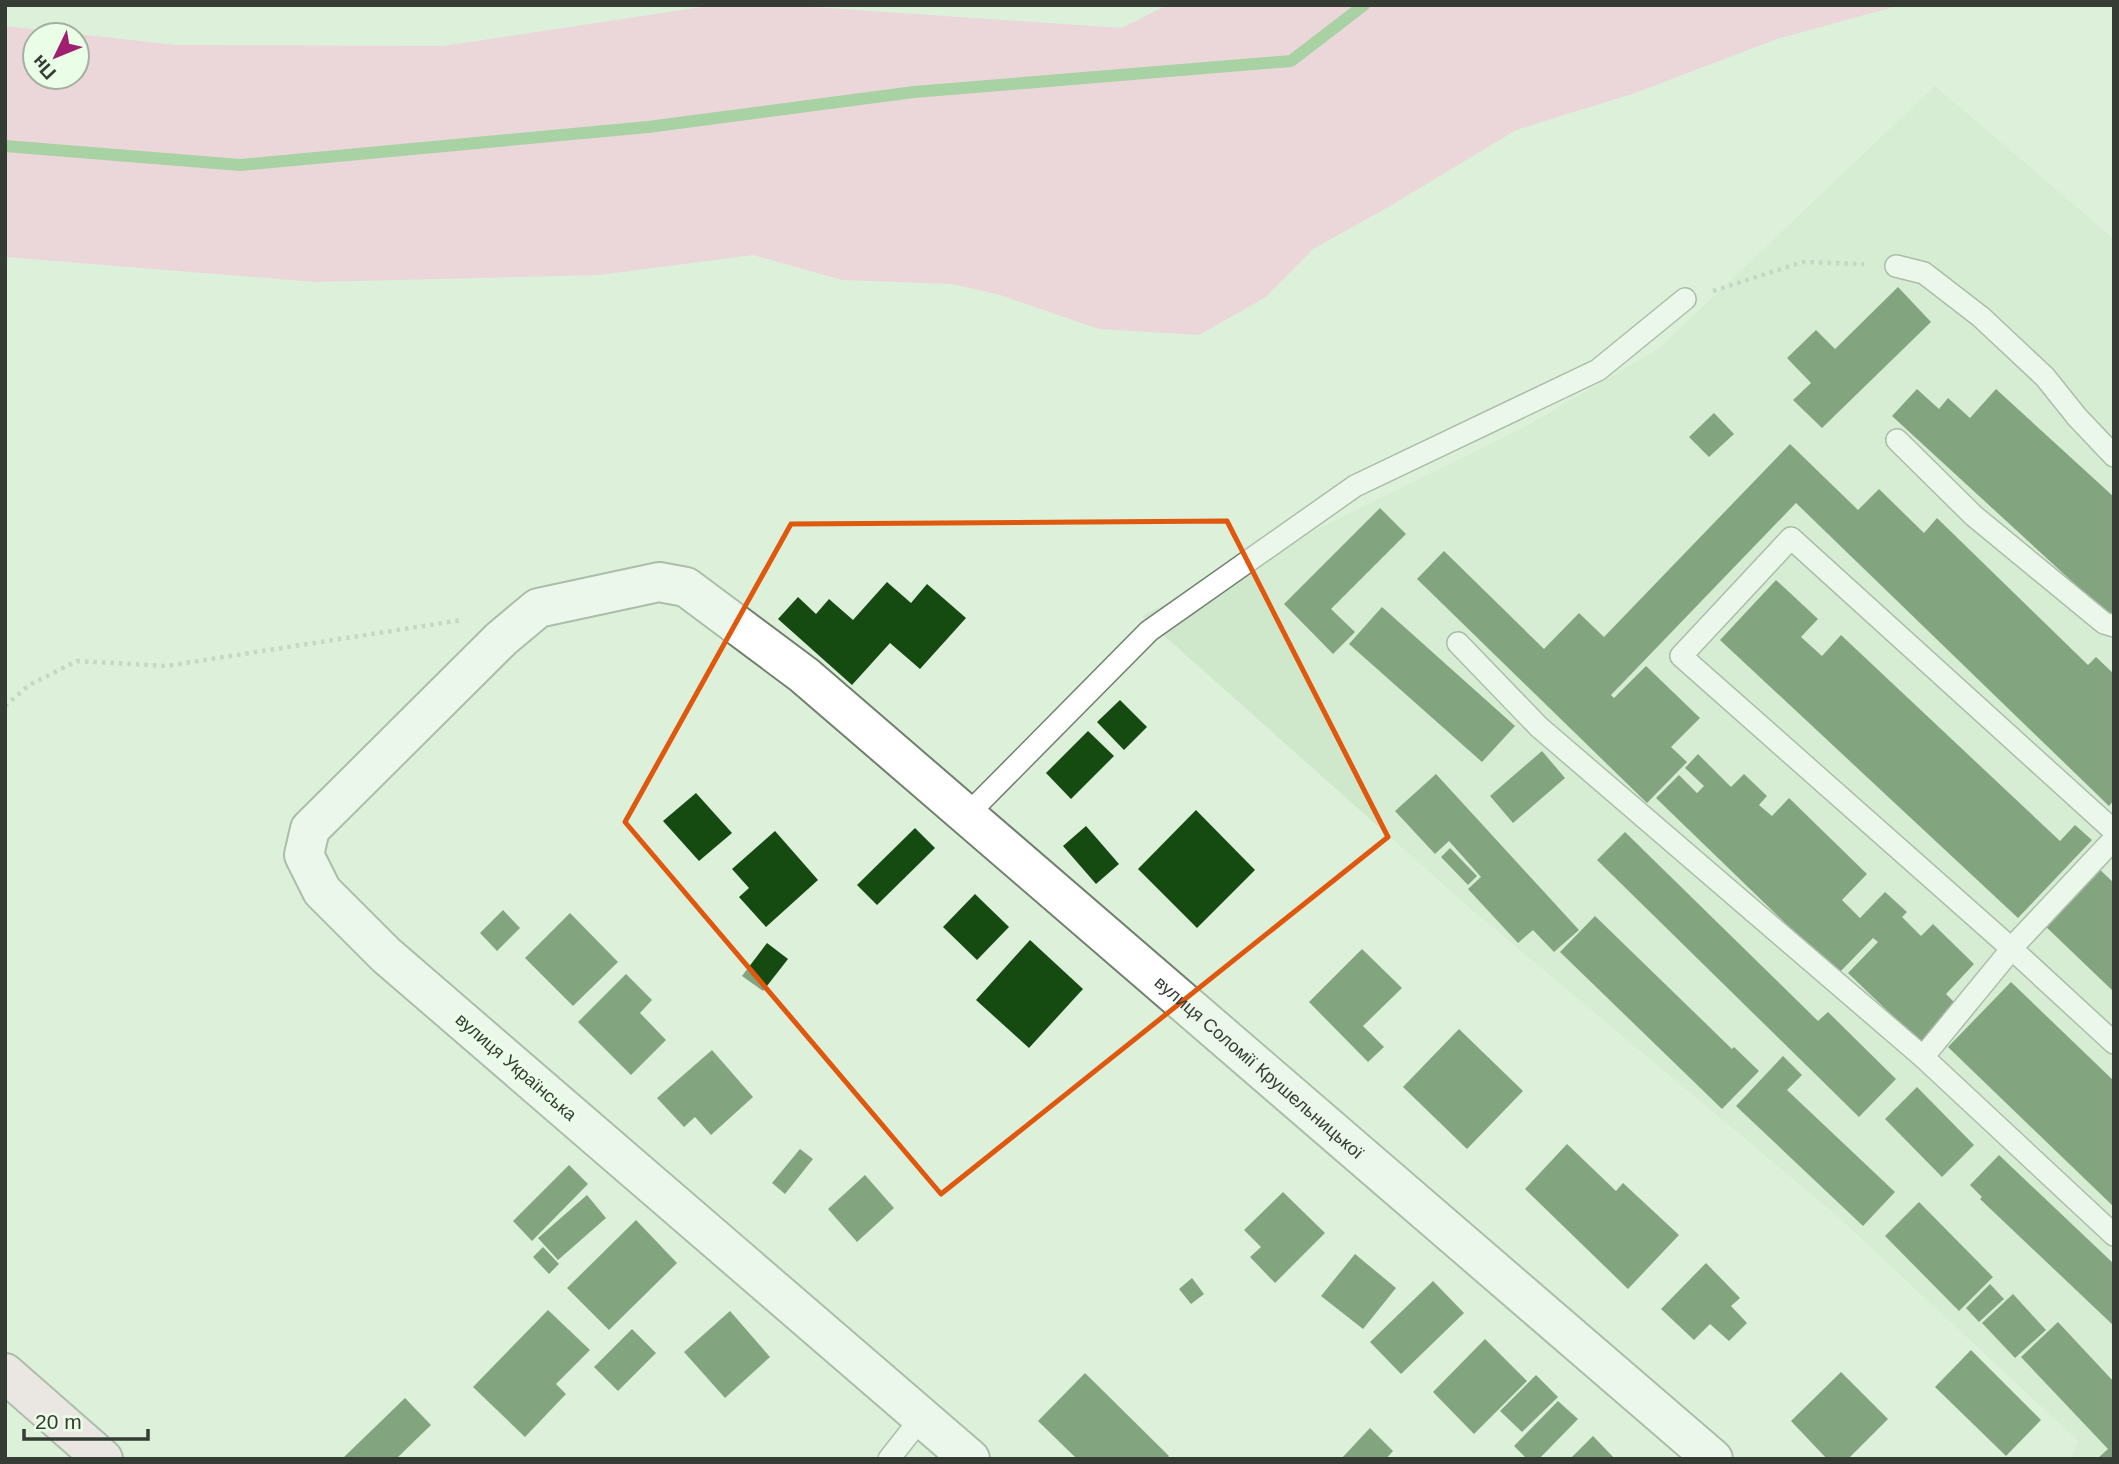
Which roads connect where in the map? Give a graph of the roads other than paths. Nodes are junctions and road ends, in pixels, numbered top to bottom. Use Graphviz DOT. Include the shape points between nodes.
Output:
graph roads {
  1 [pos="1896,266"];
  2 [pos="1685,299"];
  3 [pos="1897,440"];
  4 [pos="2114,456"];
  5 [pos="2114,626"];
  6 [pos="1458,643"];
  7 [pos="804,675"];
  8 [pos="967,815"];
  9 [pos="2114,831"];
  10 [pos="2114,839"];
  11 [pos="2012,949"];
  12 [pos="2114,1043"];
  13 [pos="1923,1057"];
  14 [pos="2114,1235"];
  15 [pos="5,1373"];
  16 [pos="922,1417"];
  17 [pos="103,1459"];
  18 [pos="889,1459"];
  19 [pos="970,1459"];
  20 [pos="1713,1459"];
  1 -- 4 [label="lane" via="1924,273 1981,317 2045,377"];
  2 -- 8 [label="lane" via="1598,370 1355,486 1149,632"];
  3 -- 5 [label="lane" via="1975,516 2104,623"];
  6 -- 13 [label="lane" via="1539,727"];
  7 -- 8 [label="street, вулиця Соломії Крушельницької"];
  7 -- 16 [label="street, вулиця Українська" via="686,587 659,582 538,608 485,629 310,829 304,855 321,891 386,955"];
  8 -- 20 [label="street, вулиця Соломії Крушельницької"];
  9 -- 11 [label="lane" via="1791,538 1681,656"];
  10 -- 11 [label="lane"];
  11 -- 12 [label="lane"];
  11 -- 13 [label="lane"];
  13 -- 14 [label="lane"];
  15 -- 17 [label="main road"];
  16 -- 18 [label="lane"];
  16 -- 19 [label="street, вулиця Українська"];
}
